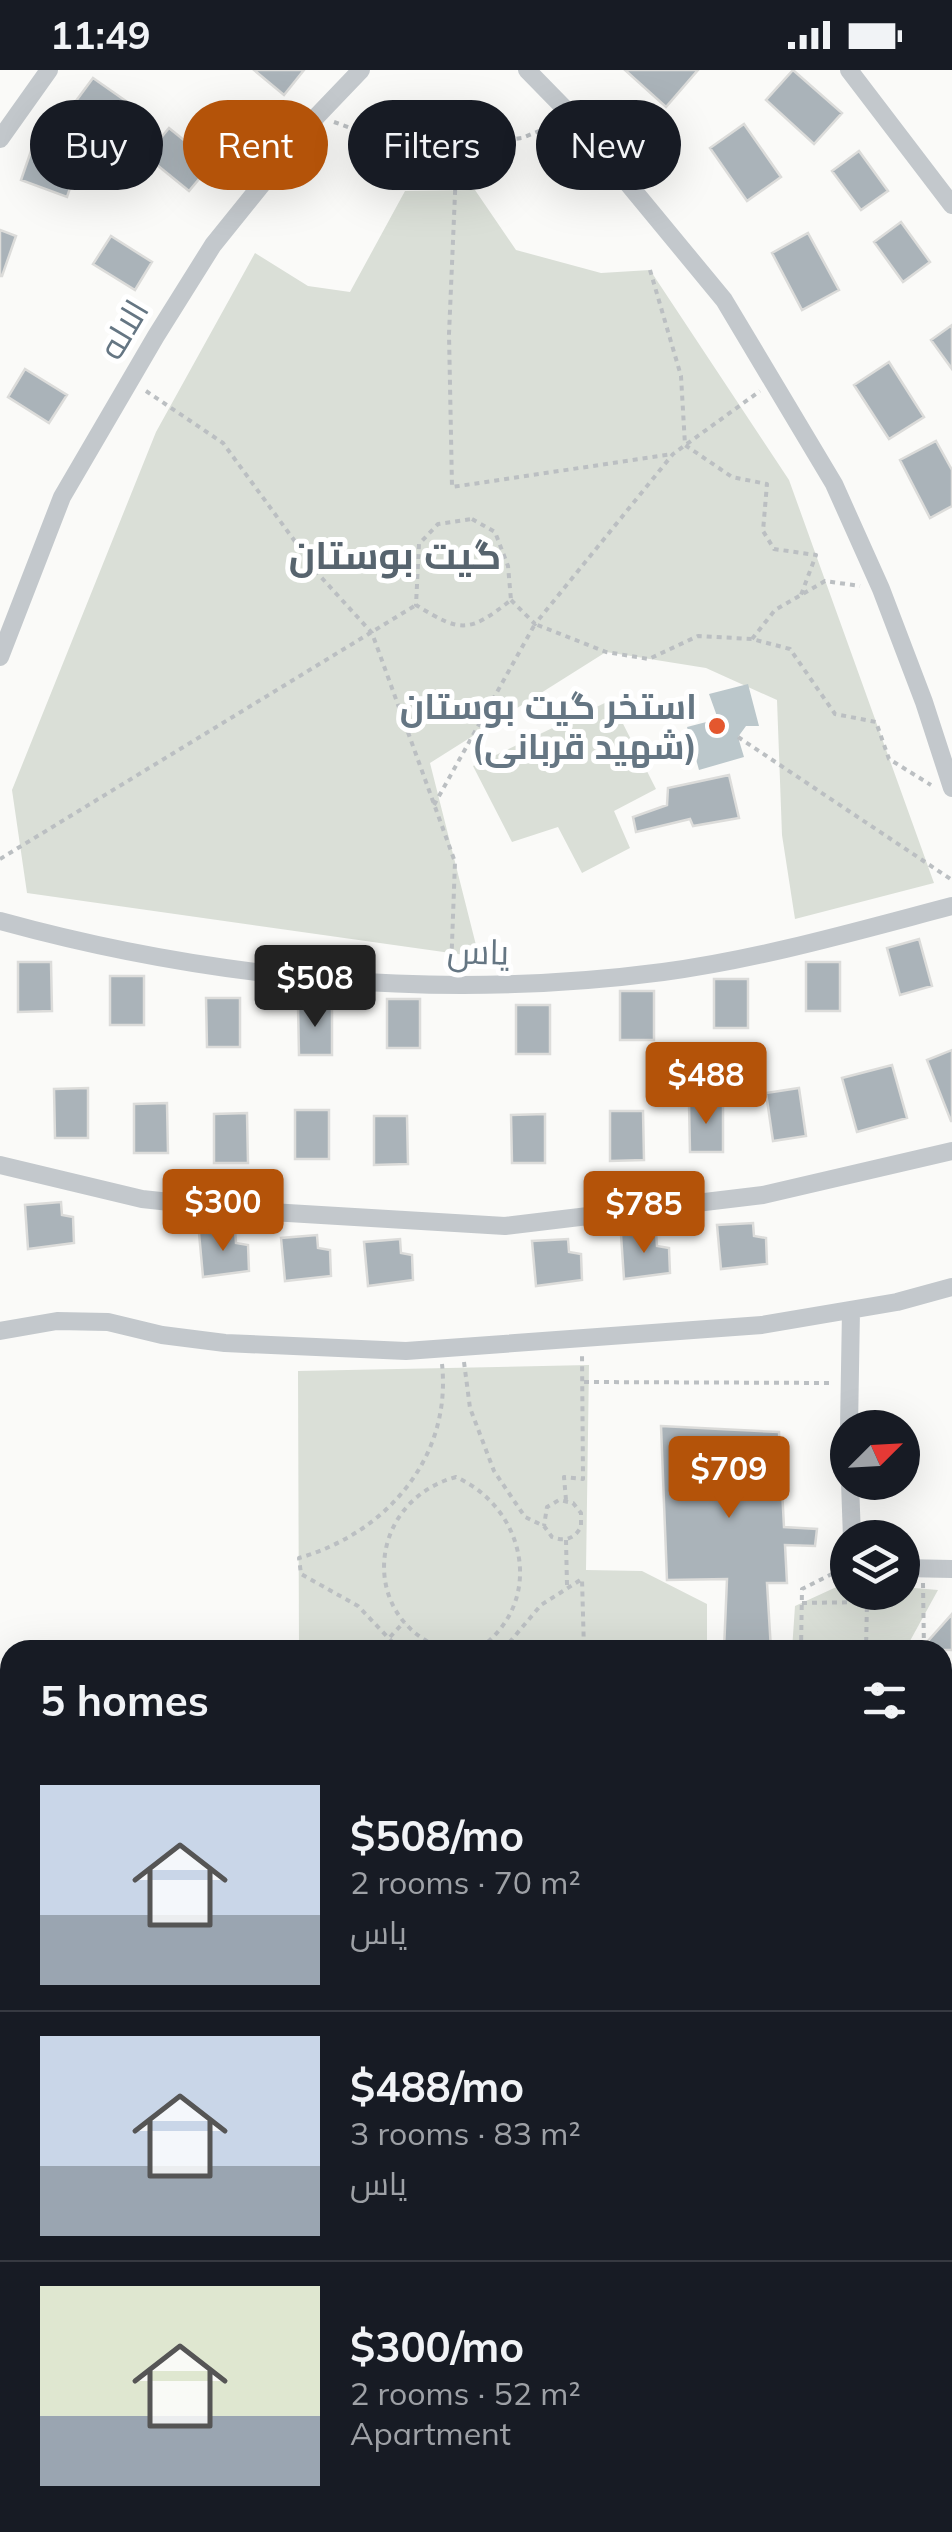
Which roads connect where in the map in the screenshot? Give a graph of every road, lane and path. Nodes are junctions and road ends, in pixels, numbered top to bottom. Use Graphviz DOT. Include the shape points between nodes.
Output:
graph roads {
  1 [pos="48,70"];
  2 [pos="360,70"];
  3 [pos="526,70"];
  4 [pos="849,70"];
  5 [pos="557,100"];
  6 [pos="328,104"];
  7 [pos="0,140"];
  8 [pos="257,190"];
  9 [pos="455,190"];
  10 [pos="634,190"];
  11 [pos="952,205"];
  12 [pos="650,270"];
  13 [pos="130,380"];
  14 [pos="772,382"];
  15 [pos="686,445"];
  16 [pos="673,454"];
  17 [pos="881,589"];
  18 [pos="801,595"];
  19 [pos="510,600"];
  20 [pos="416,605"];
  21 [pos="534,624"];
  22 [pos="372,633"];
  23 [pos="752,640"];
  24 [pos="0,657"];
  25 [pos="738,737"];
  26 [pos="944,788"];
  27 [pos="434,804"];
  28 [pos="0,859"];
  29 [pos="952,880"];
  30 [pos="952,906"];
  31 [pos="0,920"];
  32 [pos="450,983"];
  33 [pos="952,1151"];
  34 [pos="0,1165"];
  35 [pos="952,1286"];
  36 [pos="851,1310"];
  37 [pos="0,1331"];
  38 [pos="582,1338"];
  39 [pos="463,1348"];
  40 [pos="441,1349"];
  41 [pos="584,1382"];
  42 [pos="848,1383"];
  43 [pos="849,1410"];
  44 [pos="401,1496"];
  45 [pos="566,1500"];
  46 [pos="408,1503"];
  47 [pos="544,1526"];
  48 [pos="566,1540"];
  49 [pos="922,1568"];
  50 [pos="952,1569"];
  51 [pos="830,1575"];
  52 [pos="567,1586"];
  53 [pos="802,1603"];
  54 [pos="404,1622"];
  55 [pos="505,1622"];
  56 [pos="515,1632"];
  57 [pos="390,1636"];
  58 [pos="393,1640"];
  59 [pos="425,1640"];
  60 [pos="486,1640"];
  61 [pos="510,1640"];
  62 [pos="584,1640"];
  63 [pos="801,1640"];
  64 [pos="866,1640"];
  65 [pos="924,1640"];
  1 -- 7 [label="street"];
  2 -- 6 [label="street, الاله"];
  3 -- 5 [label="street"];
  4 -- 11 [label="street"];
  8 -- 13 [label="street, الاله" via="213,245"];
  9 -- 16 [label="path" via="452,487"];
  10 -- 14 [label="street" via="724,300"];
  12 -- 15 [label="path" via="681,376"];
  13 -- 22 [label="path" via="223,443"];
  13 -- 24 [label="street, الاله" via="62,497"];
  14 -- 15 [label="path"];
  14 -- 17 [label="street" via="834,484"];
  15 -- 16 [label="path"];
  15 -- 18 [label="path" via="732,477 767,484 763,531 774,549 816,555"];
  16 -- 21 [label="path"];
  17 -- 18 [label="path" via="826,582"];
  17 -- 26 [label="street" via="924,702"];
  18 -- 23 [label="path" via="774,610"];
  19 -- 20 [label="path" via="482,623 450,626"];
  19 -- 20 [label="path" via="508,566 495,532 472,519 438,524 418,544"];
  19 -- 21 [label="path"];
  20 -- 22 [label="path"];
  21 -- 23 [label="path" via="606,652 650,659 698,636"];
  21 -- 27 [label="path"];
  22 -- 27 [label="path"];
  22 -- 28 [label="path"];
  23 -- 26 [label="path" via="790,649 835,714 876,722 889,759"];
  25 -- 29 [label="path"];
  27 -- 32 [label="path" via="455,862"];
  30 -- 32 [label="street, یاس" via="666,972 540,984"];
  31 -- 32 [label="street, یاس" via="210,966 321,981"];
  33 -- 34 [label="street" via="763,1195 505,1226 142,1198"];
  35 -- 36 [label="street"];
  36 -- 38 [label="street" via="762,1325"];
  36 -- 42 [label="street"];
  37 -- 40 [label="street" via="56,1321 108,1322 162,1336 262,1346"];
  38 -- 39 [label="street"];
  38 -- 41 [label="path"];
  39 -- 40 [label="street"];
  39 -- 47 [label="path" via="470,1408 484,1450 525,1517"];
  40 -- 44 [label="path" via="440,1416"];
  41 -- 42 [label="path"];
  41 -- 45 [label="path" via="583,1479 564,1477"];
  42 -- 43 [label="street"];
  44 -- 46 [label="path"];
  44 -- 57 [label="path" via="356,1536 299,1558 300,1574 358,1606"];
  45 -- 47 [label="path" via="547,1507"];
  45 -- 48 [label="path" via="583,1520"];
  46 -- 54 [label="path" via="388,1539 384,1566 389,1596"];
  46 -- 55 [label="path" via="456,1477 495,1503 512,1529 520,1560 518,1592"];
  47 -- 48 [label="path"];
  48 -- 52 [label="path"];
  49 -- 50 [label="street"];
  49 -- 65 [label="path"];
  51 -- 53 [label="path" via="802,1590"];
  52 -- 56 [label="path"];
  52 -- 62 [label="path" via="582,1579"];
  53 -- 63 [label="path"];
  53 -- 64 [label="path" via="867,1602"];
  54 -- 57 [label="path"];
  54 -- 59 [label="path"];
  55 -- 56 [label="path"];
  55 -- 60 [label="path"];
  56 -- 61 [label="path"];
  57 -- 58 [label="path"];
}
